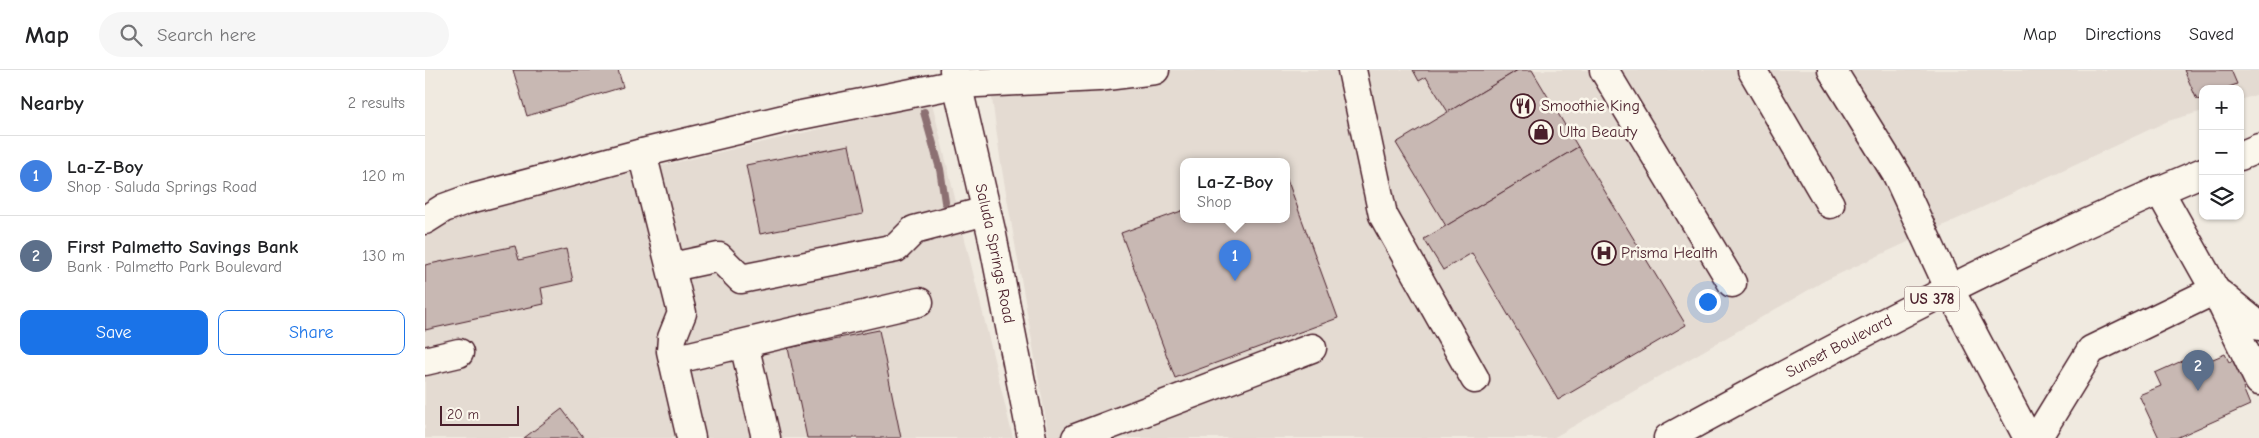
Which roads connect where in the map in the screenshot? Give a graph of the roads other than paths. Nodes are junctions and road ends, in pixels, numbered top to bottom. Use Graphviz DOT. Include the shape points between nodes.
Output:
graph roads {
  1 [pos="1155,70"];
  2 [pos="1353,70"];
  3 [pos="1604,70"];
  4 [pos="1752,70"];
  5 [pos="1832,70"];
  6 [pos="956,77"];
  7 [pos="2259,148"];
  8 [pos="642,153"];
  9 [pos="2244,154"];
  10 [pos="2199,174"];
  11 [pos="2159,190"];
  12 [pos="1830,204"];
  13 [pos="986,211"];
  14 [pos="425,220"];
  15 [pos="672,267"];
  16 [pos="1732,283"];
  17 [pos="1950,290"];
  18 [pos="2215,290"];
  19 [pos="919,302"];
  20 [pos="2259,326"];
  21 [pos="744,344"];
  22 [pos="1312,348"];
  23 [pos="459,353"];
  24 [pos="673,360"];
  25 [pos="425,361"];
  26 [pos="1475,378"];
  27 [pos="2259,381"];
  28 [pos="691,438"];
  29 [pos="766,438"];
  30 [pos="1031,438"];
  31 [pos="1076,438"];
  32 [pos="1668,438"];
  33 [pos="2027,438"];
  34 [pos="2037,438"];
  1 -- 6 [label="street" via="1098,78"];
  2 -- 26 [label="street" via="1383,215"];
  3 -- 16 [label="street"];
  4 -- 12 [label="street"];
  5 -- 17 [label="street" via="1897,175"];
  6 -- 8 [label="street"];
  6 -- 13 [label="street, Saluda Springs Road"];
  7 -- 9 [label="street"];
  8 -- 14 [label="street" via="466,200"];
  8 -- 15 [label="street"];
  10 -- 11 [label="street, Sunset Boulevard / US 378"];
  11 -- 17 [label="street, Sunset Boulevard / US 378"];
  11 -- 18 [label="street"];
  13 -- 15 [label="street" via="914,230 897,248 741,279 719,257"];
  13 -- 30 [label="street, Saluda Springs Road"];
  15 -- 24 [label="street" via="682,313 672,338"];
  17 -- 32 [label="street, Sunset Boulevard / US 378"];
  17 -- 33 [label="street"];
  18 -- 20 [label="street"];
  18 -- 27 [label="street"];
  18 -- 34 [label="street" via="2091,350"];
  19 -- 21 [label="street"];
  21 -- 24 [label="street"];
  21 -- 29 [label="street"];
  22 -- 31 [label="street"];
  23 -- 25 [label="street"];
  24 -- 28 [label="street"];
}
